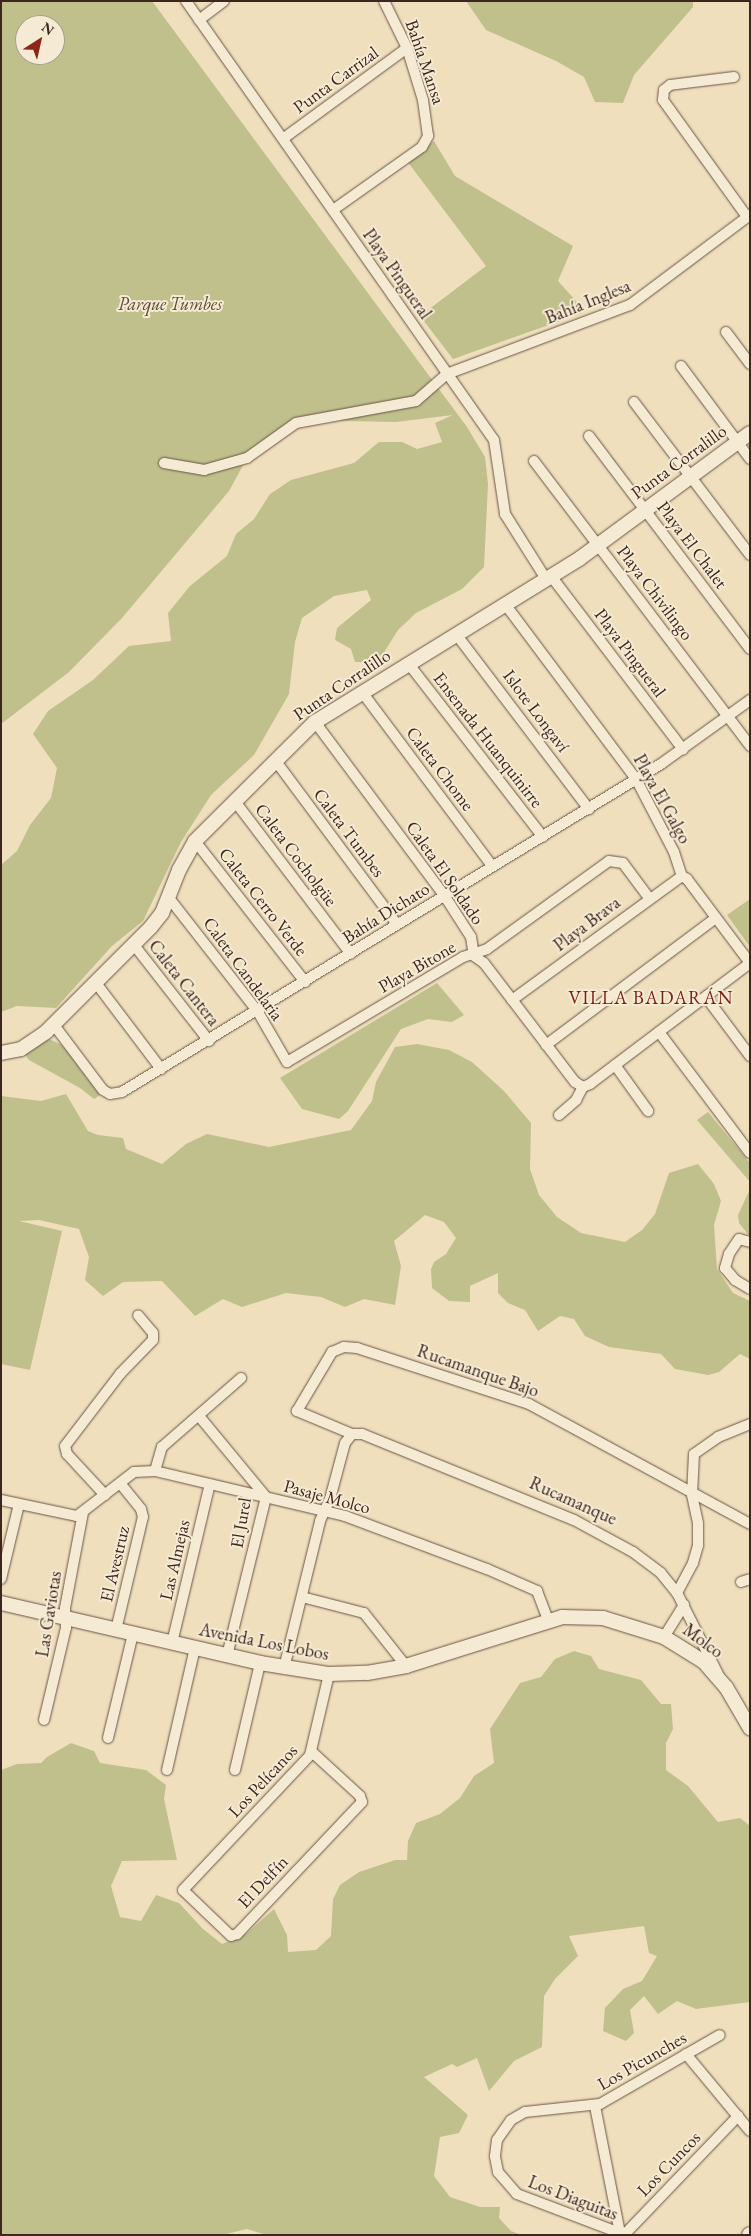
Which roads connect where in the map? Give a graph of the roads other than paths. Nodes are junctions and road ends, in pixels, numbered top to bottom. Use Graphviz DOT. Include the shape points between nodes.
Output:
graph roads {
  1 [pos="186,1"];
  2 [pos="224,1"];
  3 [pos="384,1"];
  4 [pos="199,20"];
  5 [pos="407,48"];
  6 [pos="734,77"];
  7 [pos="284,138"];
  8 [pos="334,210"];
  9 [pos="749,216"];
  10 [pos="726,332"];
  11 [pos="750,364"];
  12 [pos="681,366"];
  13 [pos="447,374"];
  14 [pos="634,402"];
  15 [pos="750,433"];
  16 [pos="589,436"];
  17 [pos="737,442"];
  18 [pos="750,459"];
  19 [pos="534,461"];
  20 [pos="164,463"];
  21 [pos="691,477"];
  22 [pos="645,510"];
  23 [pos="598,545"];
  24 [pos="750,555"];
  25 [pos="549,578"];
  26 [pos="504,604"];
  27 [pos="456,634"];
  28 [pos="750,649"];
  29 [pos="408,663"];
  30 [pos="362,692"];
  31 [pos="750,700"];
  32 [pos="727,717"];
  33 [pos="315,722"];
  34 [pos="750,746"];
  35 [pos="683,749"];
  36 [pos="275,760"];
  37 [pos="636,779"];
  38 [pos="234,800"];
  39 [pos="589,809"];
  40 [pos="542,837"];
  41 [pos="196,841"];
  42 [pos="492,866"];
  43 [pos="682,876"];
  44 [pos="444,895"];
  45 [pos="169,898"];
  46 [pos="649,898"];
  47 [pos="716,918"];
  48 [pos="397,924"];
  49 [pos="134,945"];
  50 [pos="351,954"];
  51 [pos="474,956"];
  52 [pos="750,963"];
  53 [pos="305,982"];
  54 [pos="96,983"];
  55 [pos="706,996"];
  56 [pos="512,1000"];
  57 [pos="258,1012"];
  58 [pos="54,1025"];
  59 [pos="659,1032"];
  60 [pos="208,1041"];
  61 [pos="546,1045"];
  62 [pos="1,1053"];
  63 [pos="750,1056"];
  64 [pos="286,1062"];
  65 [pos="615,1065"];
  66 [pos="161,1069"];
  67 [pos="583,1087"];
  68 [pos="648,1110"];
  69 [pos="559,1115"];
  70 [pos="750,1153"];
  71 [pos="750,1242"];
  72 [pos="750,1289"];
  73 [pos="138,1315"];
  74 [pos="241,1378"];
  75 [pos="298,1411"];
  76 [pos="199,1416"];
  77 [pos="750,1424"];
  78 [pos="352,1434"];
  79 [pos="156,1471"];
  80 [pos="120,1483"];
  81 [pos="210,1484"];
  82 [pos="105,1495"];
  83 [pos="692,1495"];
  84 [pos="266,1497"];
  85 [pos="1,1500"];
  86 [pos="19,1504"];
  87 [pos="325,1511"];
  88 [pos="83,1513"];
  89 [pos="750,1524"];
  90 [pos="1,1579"];
  91 [pos="677,1593"];
  92 [pos="302,1597"];
  93 [pos="1,1603"];
  94 [pos="684,1605"];
  95 [pos="65,1617"];
  96 [pos="548,1620"];
  97 [pos="116,1630"];
  98 [pos="133,1634"];
  99 [pos="664,1637"];
  100 [pos="172,1643"];
  101 [pos="196,1648"];
  102 [pos="227,1656"];
  103 [pos="260,1664"];
  104 [pos="406,1666"];
  105 [pos="284,1668"];
  106 [pos="329,1674"];
  107 [pos="720,1678"];
  108 [pos="44,1720"];
  109 [pos="748,1721"];
  110 [pos="108,1738"];
  111 [pos="312,1752"];
  112 [pos="167,1770"];
  113 [pos="235,1770"];
  114 [pos="183,1890"];
  115 [pos="720,2035"];
  116 [pos="686,2054"];
  117 [pos="595,2106"];
  118 [pos="738,2116"];
  119 [pos="750,2131"];
  120 [pos="496,2164"];
  121 [pos="623,2234"];
  1 -- 4 [label="street, Playa Pingueral"];
  2 -- 4 [label="street"];
  3 -- 5 [label="street, Bahía Mansa"];
  4 -- 7 [label="street, Playa Pingueral"];
  5 -- 7 [label="street, Punta Carrizal"];
  5 -- 8 [label="street, Bahía Mansa" via="423,100 428,136 422,147"];
  6 -- 9 [label="street" via="670,85 664,90 663,100"];
  7 -- 8 [label="street, Playa Pingueral"];
  8 -- 13 [label="street, Playa Pingueral"];
  9 -- 13 [label="street, Bahía Inglesa" via="630,305"];
  10 -- 11 [label="street"];
  12 -- 17 [label="street"];
  13 -- 20 [label="street" via="416,401 296,423 247,458 204,470"];
  13 -- 25 [label="street, Playa Pingueral" via="494,440 505,514"];
  14 -- 21 [label="street"];
  15 -- 17 [label="street, Punta Corralillo"];
  16 -- 22 [label="street, Playa El Chalet"];
  17 -- 18 [label="street"];
  17 -- 21 [label="street, Punta Corralillo"];
  19 -- 23 [label="street, Playa Chivilingo"];
  21 -- 22 [label="street, Punta Corralillo"];
  21 -- 24 [label="street"];
  22 -- 23 [label="street, Punta Corralillo"];
  22 -- 28 [label="street, Playa El Chalet"];
  23 -- 25 [label="street, Punta Corralillo"];
  23 -- 32 [label="street, Playa Chivilingo"];
  25 -- 26 [label="street, Punta Corralillo"];
  25 -- 35 [label="street, Playa Pingueral"];
  26 -- 27 [label="street, Punta Corralillo"];
  26 -- 37 [label="street, Playa El Galgo"];
  27 -- 29 [label="street, Punta Corralillo"];
  27 -- 39 [label="street, Islote Longaví"];
  29 -- 30 [label="street, Punta Corralillo"];
  29 -- 40 [label="street, Ensenada Huanquinirre"];
  30 -- 33 [label="street, Punta Corralillo"];
  30 -- 42 [label="street, Caleta Chome"];
  31 -- 32 [label="street, Bahía Dichato"];
  32 -- 34 [label="street, Playa Chivilingo"];
  32 -- 35 [label="street, Bahía Dichato"];
  33 -- 36 [label="street, Punta Corralillo"];
  33 -- 44 [label="street, Caleta El Soldado"];
  35 -- 37 [label="street, Bahía Dichato"];
  36 -- 38 [label="street, Punta Corralillo"];
  36 -- 48 [label="street, Caleta Tumbes"];
  37 -- 39 [label="street, Bahía Dichato"];
  37 -- 43 [label="street, Playa El Galgo" via="674,852"];
  38 -- 41 [label="street, Punta Corralillo"];
  38 -- 50 [label="street, Caleta Cocholgüe"];
  39 -- 40 [label="street, Bahía Dichato"];
  40 -- 42 [label="street, Bahía Dichato"];
  41 -- 45 [label="street, Punta Corralillo" via="178,870"];
  41 -- 53 [label="street, Caleta Cerro Verde"];
  42 -- 44 [label="street, Bahía Dichato"];
  43 -- 46 [label="street, Playa Brava"];
  43 -- 47 [label="street, Playa El Galgo"];
  44 -- 48 [label="street, Bahía Dichato"];
  44 -- 51 [label="street, Caleta El Soldado" via="471,937"];
  45 -- 49 [label="street, Punta Corralillo" via="157,920"];
  45 -- 57 [label="street, Caleta Candelaria"];
  46 -- 51 [label="street, Playa Bitone" via="623,863 613,859"];
  46 -- 56 [label="street, Playa Brava"];
  47 -- 52 [label="street, Playa El Galgo"];
  47 -- 61 [label="street"];
  48 -- 50 [label="street, Bahía Dichato"];
  49 -- 54 [label="street, Punta Corralillo"];
  49 -- 60 [label="street, Caleta Cantera"];
  50 -- 53 [label="street, Bahía Dichato"];
  51 -- 56 [label="street" via="484,963"];
  51 -- 64 [label="street, Playa Bitone" via="463,957"];
  52 -- 55 [label="street"];
  53 -- 57 [label="street, Bahía Dichato"];
  54 -- 58 [label="street, Punta Corralillo"];
  54 -- 66 [label="street"];
  55 -- 59 [label="street"];
  55 -- 63 [label="street"];
  56 -- 61 [label="street"];
  57 -- 60 [label="street, Bahía Dichato"];
  57 -- 64 [label="street, Caleta Candelaria"];
  58 -- 62 [label="street, Punta Corralillo" via="30,1044"];
  58 -- 66 [label="street, Bahía Dichato" via="107,1093 122,1092"];
  59 -- 65 [label="street"];
  59 -- 70 [label="street"];
  60 -- 66 [label="street, Bahía Dichato"];
  61 -- 67 [label="street" via="575,1082"];
  65 -- 67 [label="street"];
  65 -- 68 [label="street"];
  67 -- 69 [label="street" via="576,1100"];
  71 -- 72 [label="street" via="739,1240 729,1254 726,1268 735,1280"];
  73 -- 82 [label="street" via="153,1333 153,1340 120,1374 65,1446 67,1454"];
  74 -- 76 [label="street"];
  75 -- 78 [label="street, Rucamanque"];
  75 -- 83 [label="street, Rucamanque Bajo" via="332,1352 344,1347 356,1348 529,1404"];
  76 -- 79 [label="street" via="162,1447"];
  76 -- 84 [label="street, El Jurel"];
  77 -- 83 [label="street" via="718,1437 694,1454"];
  78 -- 87 [label="street" via="345,1443"];
  78 -- 91 [label="street, Rucamanque" via="362,1434 594,1529 647,1562"];
  79 -- 80 [label="street, Pasaje Molco" via="138,1470"];
  79 -- 81 [label="street, Pasaje Molco"];
  80 -- 82 [label="street, Pasaje Molco"];
  80 -- 97 [label="street, El Avestruz" via="143,1517"];
  81 -- 84 [label="street, Pasaje Molco"];
  81 -- 100 [label="street, Las Almejas"];
  82 -- 88 [label="street, Pasaje Molco"];
  83 -- 89 [label="street"];
  83 -- 91 [label="street" via="698,1523 698,1545 693,1563"];
  84 -- 87 [label="street, Pasaje Molco"];
  84 -- 102 [label="street, El Jurel"];
  85 -- 86 [label="street"];
  86 -- 88 [label="street" via="71,1516"];
  86 -- 90 [label="street"];
  87 -- 92 [label="street"];
  87 -- 96 [label="street, Pasaje Molco" via="535,1589 541,1596"];
  88 -- 95 [label="street, Las Gaviotas"];
  91 -- 94 [label="street, Rucamanque"];
  92 -- 104 [label="street" via="364,1613"];
  92 -- 105 [label="street"];
  93 -- 95 [label="street, Avenida Los Lobos"];
  94 -- 99 [label="street"];
  94 -- 107 [label="street, Rucamanque"];
  95 -- 97 [label="street, Avenida Los Lobos"];
  95 -- 108 [label="street, Las Gaviotas" via="66,1628"];
  96 -- 99 [label="street, Avenida Los Lobos" via="596,1617 630,1624"];
  96 -- 104 [label="street, Avenida Los Lobos"];
  97 -- 98 [label="street, Avenida Los Lobos"];
  98 -- 100 [label="street, Avenida Los Lobos"];
  98 -- 110 [label="street"];
  99 -- 107 [label="street, Molco" via="696,1655"];
  100 -- 101 [label="street, Avenida Los Lobos"];
  101 -- 102 [label="street, Avenida Los Lobos"];
  101 -- 112 [label="street"];
  102 -- 103 [label="street, Avenida Los Lobos"];
  103 -- 105 [label="street, Avenida Los Lobos"];
  103 -- 113 [label="street"];
  104 -- 106 [label="street, Avenida Los Lobos" via="367,1673"];
  105 -- 106 [label="street, Avenida Los Lobos"];
  106 -- 111 [label="street, Los Pelícanos"];
  107 -- 109 [label="street, Rucamanque"];
  111 -- 114 [label="street, Los Pelícanos"];
  111 -- 114 [label="street, El Delfín" via="362,1800 235,1935 230,1935"];
  115 -- 116 [label="street, Los Picunches"];
  116 -- 117 [label="street, Los Picunches"];
  116 -- 118 [label="street"];
  117 -- 120 [label="street, Los Picunches" via="533,2110 518,2116 497,2140"];
  117 -- 121 [label="street"];
  118 -- 119 [label="street"];
  118 -- 121 [label="street, Los Cuncos"];
  120 -- 121 [label="street, Los Diaguitas" via="506,2184 523,2198"];
}
